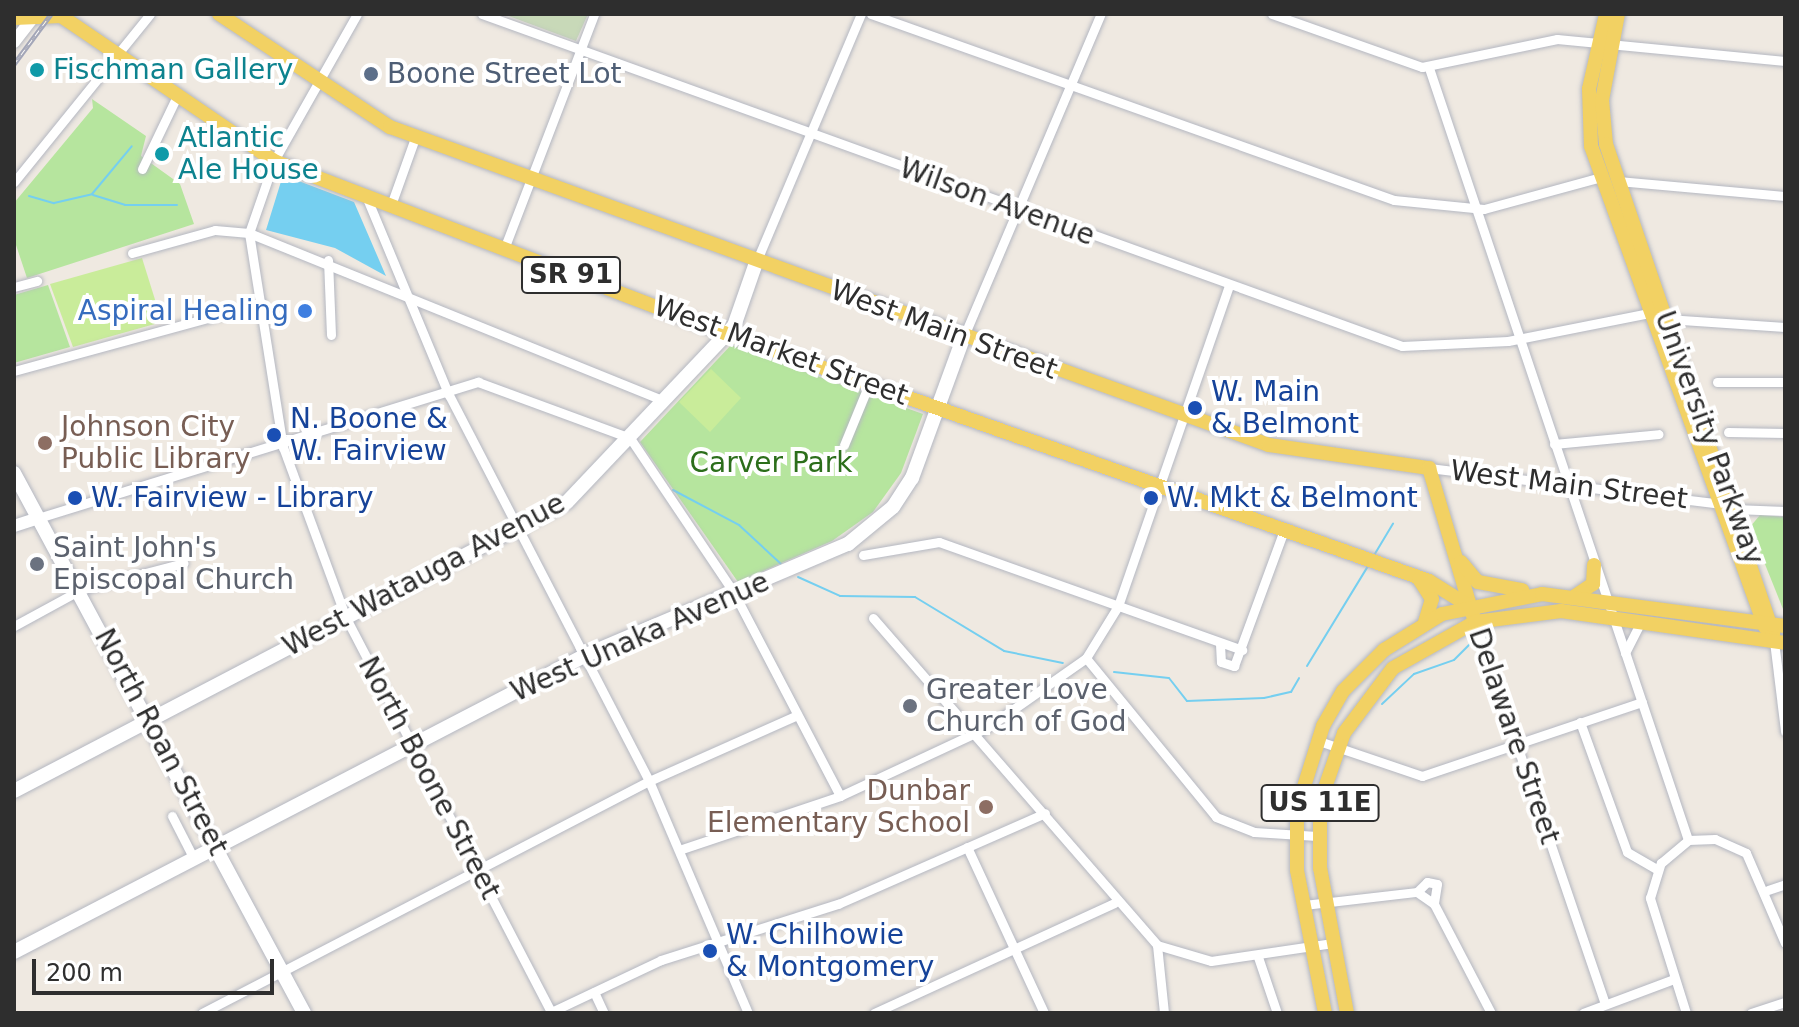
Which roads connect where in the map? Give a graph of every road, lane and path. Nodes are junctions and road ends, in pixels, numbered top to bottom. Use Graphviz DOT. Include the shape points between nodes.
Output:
graph roads {
  1 [pos="150,14"];
  2 [pos="219,14"];
  3 [pos="357,14"];
  4 [pos="482,14"];
  5 [pos="594,14"];
  6 [pos="861,14"];
  7 [pos="871,14"];
  8 [pos="1101,14"];
  9 [pos="1272,14"];
  10 [pos="1606,14"];
  11 [pos="1618,14"];
  12 [pos="25,18"];
  13 [pos="1606,41"];
  14 [pos="14,42"];
  15 [pos="580,50"];
  16 [pos="117,54"];
  17 [pos="1785,61"];
  18 [pos="1429,68"];
  19 [pos="320,86"];
  20 [pos="1071,86"];
  21 [pos="177,96"];
  22 [pos="810,134"];
  23 [pos="416,135"];
  24 [pos="274,161"];
  25 [pos="142,169"];
  26 [pos="1601,177"];
  27 [pos="532,178"];
  28 [pos="1617,181"];
  29 [pos="14,182"];
  30 [pos="366,196"];
  31 [pos="1785,196"];
  32 [pos="391,205"];
  33 [pos="1018,210"];
  34 [pos="1475,210"];
  35 [pos="249,233"];
  36 [pos="504,249"];
  37 [pos="132,253"];
  38 [pos="328,260"];
  39 [pos="757,260"];
  40 [pos="37,281"];
  41 [pos="1229,285"];
  42 [pos="14,287"];
  43 [pos="403,290"];
  44 [pos="262,303"];
  45 [pos="1649,313"];
  46 [pos="1667,319"];
  47 [pos="1785,327"];
  48 [pos="727,334"];
  49 [pos="331,335"];
  50 [pos="964,336"];
  51 [pos="1519,337"];
  52 [pos="14,371"];
  53 [pos="1717,382"];
  54 [pos="1785,382"];
  55 [pos="869,384"];
  56 [pos="449,395"];
  57 [pos="663,400"];
  58 [pos="938,408"];
  59 [pos="1185,416"];
  60 [pos="1728,432"];
  61 [pos="1785,433"];
  62 [pos="1659,434"];
  63 [pos="630,438"];
  64 [pos="1554,444"];
  65 [pos="844,445"];
  66 [pos="283,447"];
  67 [pos="1429,468"];
  68 [pos="14,473"];
  69 [pos="1569,486"];
  70 [pos="1161,487"];
  71 [pos="1716,503"];
  72 [pos="1734,509"];
  73 [pos="1785,511"];
  74 [pos="38,518"];
  75 [pos="14,526"];
  76 [pos="519,526"];
  77 [pos="1284,530"];
  78 [pos="1451,545"];
  79 [pos="863,555"];
  80 [pos="184,563"];
  81 [pos="1594,565"];
  82 [pos="1459,573"];
  83 [pos="1419,578"];
  84 [pos="1444,588"];
  85 [pos="80,590"];
  86 [pos="734,593"];
  87 [pos="1542,594"];
  88 [pos="1575,596"];
  89 [pos="1609,601"];
  90 [pos="1118,606"];
  91 [pos="1469,606"];
  92 [pos="1608,616"];
  93 [pos="346,618"];
  94 [pos="873,618"];
  95 [pos="1642,621"];
  96 [pos="1425,622"];
  97 [pos="1475,622"];
  98 [pos="1773,625"];
  99 [pos="14,626"];
  100 [pos="1779,642"];
  101 [pos="1220,644"];
  102 [pos="1242,650"];
  103 [pos="1625,653"];
  104 [pos="586,655"];
  105 [pos="1086,658"];
  106 [pos="1642,702"];
  107 [pos="797,715"];
  108 [pos="152,720"];
  109 [pos="1580,722"];
  110 [pos="1785,731"];
  111 [pos="975,732"];
  112 [pos="1316,740"];
  113 [pos="1519,743"];
  114 [pos="412,746"];
  115 [pos="1336,748"];
  116 [pos="649,781"];
  117 [pos="14,791"];
  118 [pos="840,796"];
  119 [pos="1045,813"];
  120 [pos="172,816"];
  121 [pos="1295,835"];
  122 [pos="1317,836"];
  123 [pos="1688,840"];
  124 [pos="216,845"];
  125 [pos="967,847"];
  126 [pos="682,849"];
  127 [pos="193,857"];
  128 [pos="1658,870"];
  129 [pos="477,871"];
  130 [pos="1785,884"];
  131 [pos="1768,890"];
  132 [pos="1417,892"];
  133 [pos="1326,901"];
  134 [pos="1114,903"];
  135 [pos="1434,904"];
  136 [pos="1304,905"];
  137 [pos="1333,943"];
  138 [pos="1785,943"];
  139 [pos="715,944"];
  140 [pos="1157,945"];
  141 [pos="1312,946"];
  142 [pos="1014,948"];
  143 [pos="14,952"];
  144 [pos="1258,957"];
  145 [pos="283,972"];
  146 [pos="1674,979"];
  147 [pos="594,992"];
  148 [pos="1785,1002"];
  149 [pos="1605,1003"];
  150 [pos="894,1009"];
  151 [pos="550,1012"];
  152 [pos="202,1013"];
  153 [pos="304,1013"];
  154 [pos="604,1013"];
  155 [pos="748,1013"];
  156 [pos="874,1013"];
  157 [pos="1044,1013"];
  158 [pos="1164,1013"];
  159 [pos="1277,1013"];
  160 [pos="1325,1013"];
  161 [pos="1347,1013"];
  162 [pos="1491,1013"];
  163 [pos="1583,1013"];
  164 [pos="1686,1013"];
  165 [pos="1751,1013"];
  1 -- 16 [label="street"];
  2 -- 19 [label="main road, West Main Street / SR 91"];
  3 -- 19 [label="street, North Boone Street"];
  4 -- 15 [label="street, Wilson Avenue"];
  5 -- 15 [label="street"];
  6 -- 22 [label="street, West Watauga Avenue"];
  7 -- 20 [label="street"];
  8 -- 20 [label="street"];
  9 -- 18 [label="street"];
  10 -- 13 [label="main road, University Parkway"];
  11 -- 13 [label="main road, University Parkway"];
  12 -- 14 [label="street"];
  12 -- 16 [label="main road, West Market Street / SR 91" via="61,16"];
  13 -- 17 [label="street"];
  13 -- 18 [label="street" via="1557,39"];
  13 -- 26 [label="main road, University Parkway" via="1588,108"];
  13 -- 28 [label="main road, University Parkway" via="1602,115"];
  15 -- 22 [label="street, Wilson Avenue"];
  15 -- 27 [label="street"];
  16 -- 21 [label="main road, West Market Street / SR 91"];
  16 -- 29 [label="street"];
  18 -- 34 [label="street"];
  19 -- 23 [label="main road, West Main Street / SR 91" via="358,112"];
  19 -- 24 [label="street, North Boone Street"];
  20 -- 33 [label="street"];
  20 -- 34 [label="street" via="1394,200"];
  21 -- 24 [label="main road, West Market Street / SR 91"];
  21 -- 25 [label="street"];
  22 -- 33 [label="street, Wilson Avenue"];
  22 -- 39 [label="street, West Watauga Avenue"];
  23 -- 27 [label="main road, West Main Street / SR 91"];
  23 -- 32 [label="street"];
  24 -- 30 [label="main road, West Market Street / SR 91"];
  24 -- 35 [label="street, North Boone Street"];
  26 -- 34 [label="street"];
  26 -- 45 [label="main road, University Parkway"];
  27 -- 36 [label="street"];
  27 -- 39 [label="main road, West Main Street / SR 91"];
  28 -- 31 [label="street"];
  28 -- 46 [label="main road, University Parkway"];
  30 -- 32 [label="main road, West Market Street / SR 91"];
  30 -- 43 [label="street"];
  32 -- 36 [label="main road, West Market Street / SR 91"];
  33 -- 41 [label="street, Wilson Avenue"];
  33 -- 50 [label="street"];
  34 -- 51 [label="street"];
  35 -- 37 [label="street" via="215,230"];
  35 -- 38 [label="street"];
  35 -- 44 [label="street, North Boone Street"];
  36 -- 48 [label="main road, West Market Street / SR 91"];
  38 -- 43 [label="street"];
  38 -- 49 [label="street"];
  39 -- 48 [label="main road, West Watauga Avenue"];
  39 -- 50 [label="main road, West Main Street / SR 91"];
  40 -- 42 [label="street"];
  41 -- 51 [label="street, Wilson Avenue" via="1402,346"];
  41 -- 59 [label="street"];
  43 -- 56 [label="street"];
  43 -- 57 [label="street"];
  44 -- 52 [label="street"];
  44 -- 66 [label="street, North Boone Street"];
  45 -- 51 [label="street, Wilson Avenue"];
  45 -- 71 [label="main road, University Parkway"];
  46 -- 47 [label="street"];
  46 -- 72 [label="main road, University Parkway"];
  48 -- 55 [label="main road, West Market Street / SR 91"];
  48 -- 57 [label="main road, West Watauga Avenue"];
  50 -- 58 [label="main road, West Unaka Avenue"];
  50 -- 59 [label="main road, West Main Street / SR 91"];
  51 -- 64 [label="street"];
  53 -- 54 [label="street"];
  55 -- 58 [label="main road, West Market Street / SR 91"];
  55 -- 65 [label="street"];
  56 -- 63 [label="street" via="478,382"];
  56 -- 66 [label="street"];
  56 -- 76 [label="street"];
  57 -- 63 [label="main road, West Watauga Avenue"];
  58 -- 70 [label="main road, West Market Street / SR 91"];
  58 -- 86 [label="main road, West Unaka Avenue" via="912,478 870,529"];
  59 -- 67 [label="main road, West Main Street / SR 91" via="1290,450"];
  59 -- 70 [label="street"];
  60 -- 61 [label="street"];
  62 -- 64 [label="street"];
  63 -- 76 [label="main road, West Watauga Avenue" via="567,502"];
  63 -- 86 [label="street"];
  64 -- 69 [label="street"];
  66 -- 74 [label="street"];
  66 -- 93 [label="street, North Boone Street"];
  67 -- 69 [label="street, West Main Street"];
  67 -- 78 [label="main road, Delaware Street"];
  68 -- 74 [label="main road, North Roan Street"];
  69 -- 71 [label="street, West Main Street"];
  69 -- 81 [label="street"];
  70 -- 77 [label="main road, West Market Street / SR 91"];
  70 -- 90 [label="street"];
  71 -- 98 [label="main road, University Parkway"];
  72 -- 73 [label="street"];
  72 -- 98 [label="main road, University Parkway"];
  74 -- 75 [label="street"];
  74 -- 85 [label="main road, North Roan Street"];
  76 -- 93 [label="main road, West Watauga Avenue"];
  76 -- 104 [label="street"];
  77 -- 83 [label="main road, West Market Street / SR 91"];
  77 -- 102 [label="street"];
  78 -- 82 [label="main road, Delaware Street"];
  78 -- 87 [label="main road" via="1478,582"];
  79 -- 90 [label="street" via="939,542"];
  80 -- 85 [label="street"];
  81 -- 88 [label="main road" via="1593,584"];
  81 -- 89 [label="street"];
  82 -- 84 [label="main road" via="1457,585"];
  82 -- 91 [label="main road, Delaware Street"];
  83 -- 84 [label="main road, West Market Street / SR 91"];
  83 -- 96 [label="main road" via="1432,599"];
  84 -- 91 [label="main road, West Market Street / SR 91"];
  85 -- 99 [label="street"];
  85 -- 108 [label="main road, North Roan Street"];
  86 -- 104 [label="main road, West Unaka Avenue"];
  86 -- 107 [label="street"];
  87 -- 88 [label="main road, US 11E"];
  87 -- 91 [label="main road, US 11E"];
  88 -- 89 [label="main road, US 11E"];
  89 -- 92 [label="street"];
  89 -- 98 [label="main road, US 11E"];
  90 -- 101 [label="street"];
  90 -- 105 [label="street"];
  91 -- 96 [label="main road, US 11E"];
  91 -- 97 [label="main road, Delaware Street"];
  92 -- 95 [label="main road, US 11E"];
  92 -- 97 [label="main road, US 11E" via="1561,611"];
  92 -- 103 [label="street"];
  93 -- 108 [label="main road, West Watauga Avenue"];
  93 -- 114 [label="street, North Boone Street"];
  94 -- 111 [label="street"];
  95 -- 100 [label="main road, US 11E"];
  95 -- 103 [label="street"];
  96 -- 112 [label="main road, US 11E" via="1367,664"];
  97 -- 113 [label="street, Delaware Street"];
  97 -- 115 [label="main road, US 11E" via="1393,668"];
  98 -- 100 [label="main road, University Parkway"];
  100 -- 110 [label="street"];
  101 -- 102 [label="street"];
  101 -- 102 [label="street" via="1227,667"];
  103 -- 106 [label="street"];
  104 -- 114 [label="main road, West Unaka Avenue"];
  104 -- 116 [label="street"];
  105 -- 111 [label="street"];
  105 -- 121 [label="street" via="1216,817 1254,832"];
  106 -- 109 [label="street"];
  106 -- 123 [label="street"];
  107 -- 116 [label="street"];
  107 -- 118 [label="street"];
  108 -- 117 [label="main road, West Watauga Avenue"];
  108 -- 124 [label="main road, North Roan Street"];
  109 -- 113 [label="street"];
  109 -- 128 [label="street" via="1627,852"];
  111 -- 118 [label="street"];
  111 -- 119 [label="street"];
  112 -- 115 [label="street"];
  112 -- 121 [label="main road, US 11E"];
  113 -- 115 [label="street" via="1408,776"];
  113 -- 149 [label="street, Delaware Street"];
  114 -- 124 [label="main road, West Unaka Avenue"];
  114 -- 129 [label="street, North Boone Street"];
  115 -- 122 [label="main road, US 11E"];
  116 -- 126 [label="street"];
  116 -- 129 [label="street"];
  118 -- 126 [label="street"];
  119 -- 125 [label="street"];
  119 -- 134 [label="street"];
  120 -- 127 [label="street"];
  121 -- 122 [label="street"];
  121 -- 136 [label="main road, US 11E"];
  122 -- 133 [label="main road, US 11E"];
  123 -- 128 [label="street"];
  123 -- 131 [label="street" via="1733,844"];
  124 -- 127 [label="main road, West Unaka Avenue"];
  124 -- 145 [label="main road, North Roan Street"];
  125 -- 139 [label="street" via="838,904"];
  125 -- 142 [label="street"];
  126 -- 139 [label="street"];
  127 -- 143 [label="main road, West Unaka Avenue"];
  128 -- 146 [label="street" via="1650,898"];
  129 -- 145 [label="street"];
  129 -- 151 [label="street, North Boone Street"];
  130 -- 131 [label="street"];
  131 -- 138 [label="street"];
  132 -- 133 [label="street"];
  132 -- 135 [label="street"];
  132 -- 135 [label="street" via="1427,882 1437,884"];
  133 -- 136 [label="street"];
  133 -- 137 [label="main road, US 11E"];
  134 -- 140 [label="street"];
  134 -- 142 [label="street"];
  135 -- 162 [label="street"];
  136 -- 141 [label="main road, US 11E"];
  137 -- 141 [label="street"];
  137 -- 161 [label="main road, US 11E"];
  139 -- 147 [label="street"];
  139 -- 155 [label="street"];
  140 -- 144 [label="street" via="1211,961"];
  140 -- 158 [label="street"];
  141 -- 144 [label="street"];
  141 -- 160 [label="main road, US 11E"];
  142 -- 150 [label="street"];
  142 -- 157 [label="street"];
  144 -- 159 [label="street"];
  145 -- 152 [label="street"];
  145 -- 153 [label="main road, North Roan Street"];
  146 -- 149 [label="street"];
  146 -- 164 [label="street"];
  147 -- 151 [label="street"];
  147 -- 154 [label="street"];
  148 -- 165 [label="street"];
  149 -- 163 [label="street"];
  150 -- 156 [label="street"];
}
